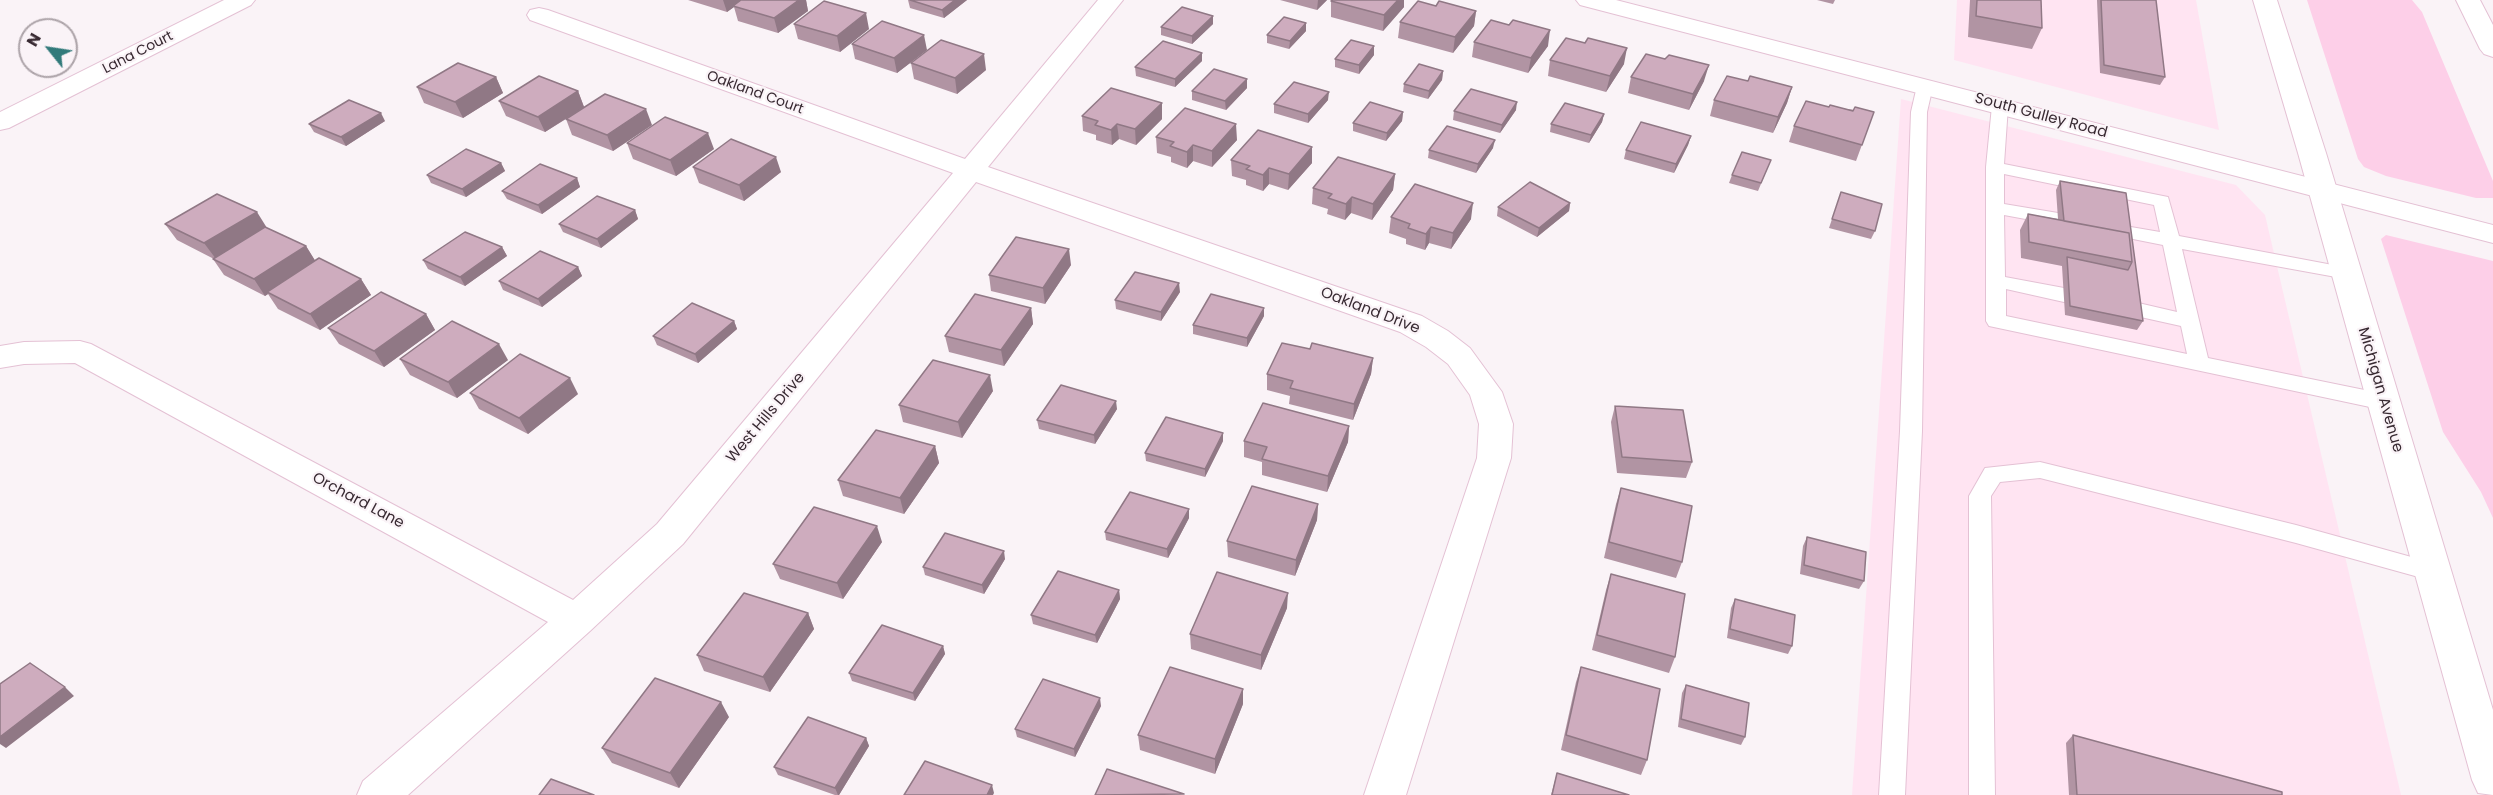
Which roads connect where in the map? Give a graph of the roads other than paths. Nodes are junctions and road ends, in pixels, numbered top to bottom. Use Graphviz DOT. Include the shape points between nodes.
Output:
graph roads {
  1 [pos="243,0"];
  2 [pos="1111,0"];
  3 [pos="1588,0"];
  4 [pos="2265,0"];
  5 [pos="2468,0"];
  6 [pos="540,15"];
  7 [pos="2493,49"];
  8 [pos="1925,86"];
  9 [pos="2000,106"];
  10 [pos="0,122"];
  11 [pos="1995,167"];
  12 [pos="970,170"];
  13 [pos="2323,190"];
  14 [pos="1995,208"];
  15 [pos="2058,219"];
  16 [pos="2125,232"];
  17 [pos="2493,234"];
  18 [pos="2172,241"];
  19 [pos="2347,273"];
  20 [pos="1996,281"];
  21 [pos="2064,295"];
  22 [pos="2134,309"];
  23 [pos="2190,321"];
  24 [pos="0,357"];
  25 [pos="2199,363"];
  26 [pos="2384,402"];
  27 [pos="2433,572"];
  28 [pos="577,620"];
  29 [pos="2493,780"];
  30 [pos="378,795"];
  31 [pos="1385,795"];
  32 [pos="1892,795"];
  33 [pos="1982,795"];
  1 -- 10 [label="street, Lana Court"];
  2 -- 12 [label="street, West Hills Drive"];
  3 -- 8 [label="street, South Gulley Road"];
  4 -- 13 [label="street, Michigan Avenue"];
  5 -- 7 [label="street"];
  6 -- 12 [label="street, Oakland Court"];
  8 -- 9 [label="street, South Gulley Road"];
  8 -- 32 [label="lane" via="1919,112 1911,431"];
  9 -- 11 [label="lane"];
  9 -- 13 [label="street, South Gulley Road"];
  11 -- 14 [label="lane"];
  11 -- 18 [label="lane" via="2162,201"];
  12 -- 28 [label="street, West Hills Drive" via="670,534"];
  12 -- 31 [label="street, Oakland Drive" via="1411,324 1459,356 1486,392 1496,424 1494,458"];
  13 -- 17 [label="street, South Gulley Road"];
  13 -- 19 [label="street, Michigan Avenue"];
  14 -- 15 [label="lane"];
  14 -- 20 [label="lane"];
  16 -- 18 [label="lane"];
  18 -- 19 [label="lane"];
  18 -- 23 [label="lane"];
  19 -- 26 [label="street, Michigan Avenue"];
  20 -- 21 [label="lane"];
  20 -- 25 [label="lane" via="1996,321"];
  22 -- 23 [label="lane"];
  23 -- 25 [label="lane"];
  24 -- 28 [label="street, Orchard Lane" via="80,352"];
  25 -- 26 [label="lane"];
  26 -- 27 [label="street, Michigan Avenue"];
  27 -- 29 [label="street, Michigan Avenue"];
  27 -- 33 [label="lane" via="2040,470 1993,474 1980,496"];
  28 -- 30 [label="street, West Hills Drive"];
}
